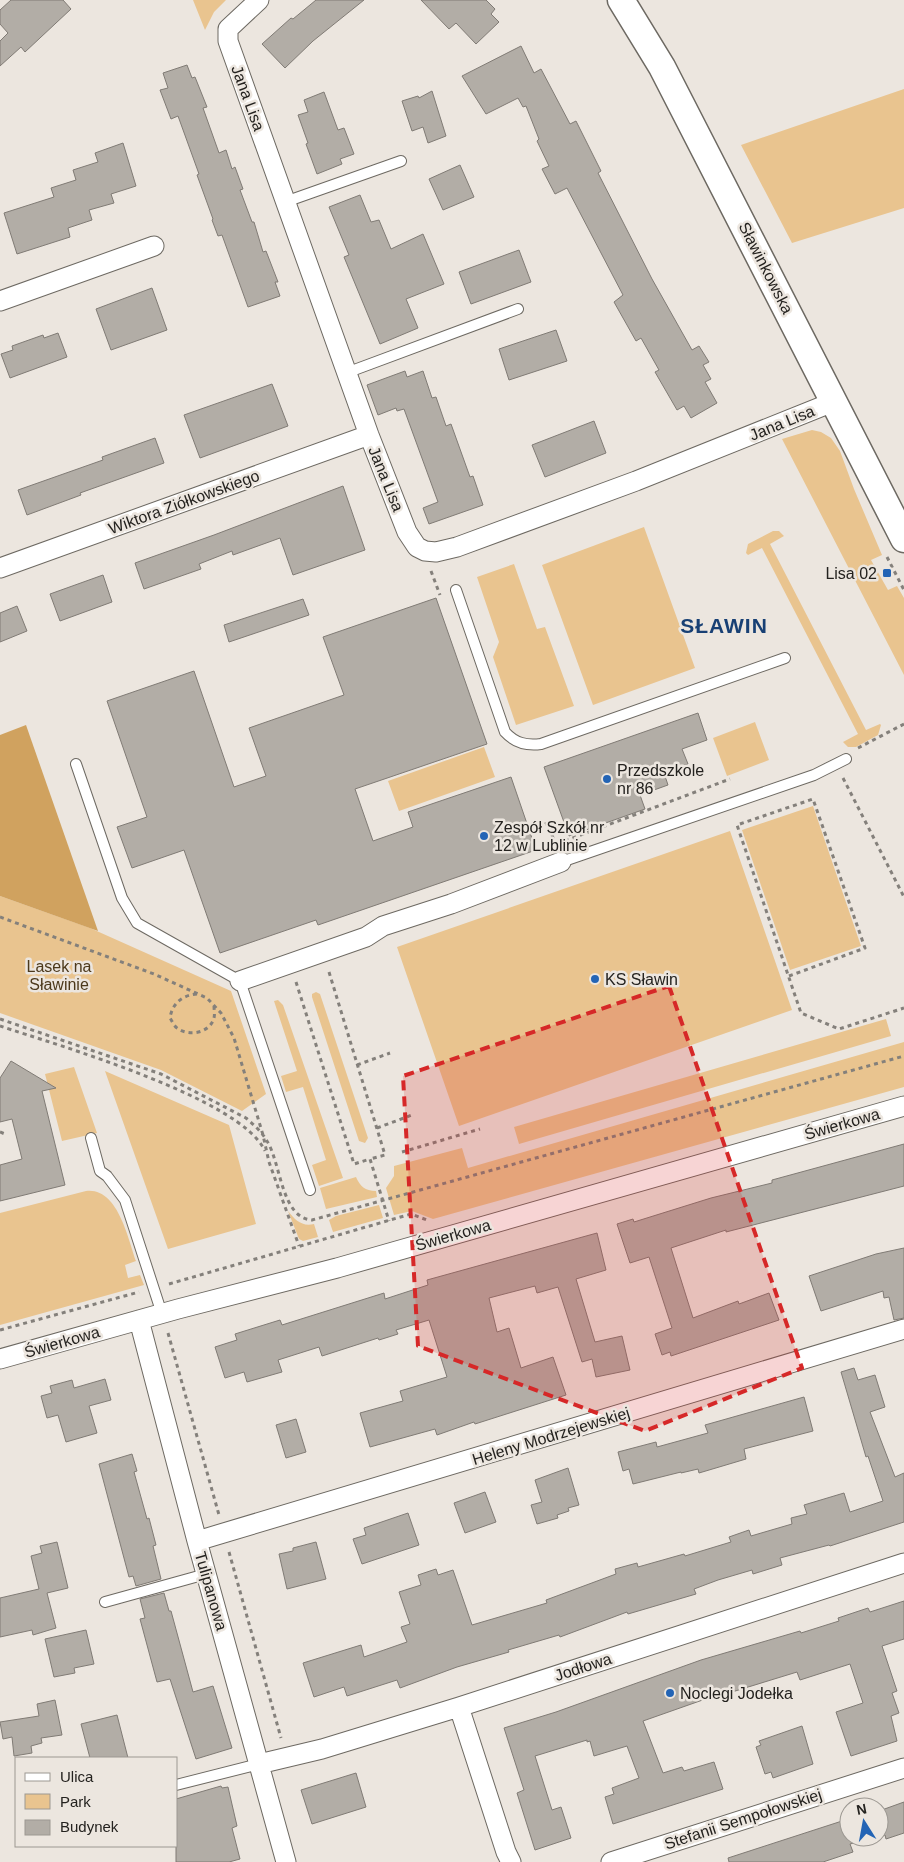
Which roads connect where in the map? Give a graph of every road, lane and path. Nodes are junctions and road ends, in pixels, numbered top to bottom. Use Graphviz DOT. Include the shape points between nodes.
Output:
graph roads {
  1 [pos="259,0"];
  2 [pos="620,0"];
  3 [pos="401,162"];
  4 [pos="285,202"];
  5 [pos="154,246"];
  6 [pos="0,301"];
  7 [pos="518,309"];
  8 [pos="346,373"];
  9 [pos="833,402"];
  10 [pos="368,435"];
  11 [pos="902,529"];
  12 [pos="425,551"];
  13 [pos="0,568"];
  14 [pos="456,590"];
  15 [pos="785,658"];
  16 [pos="904,724"];
  17 [pos="846,759"];
  18 [pos="76,764"];
  19 [pos="831,766"];
  20 [pos="730,779"];
  21 [pos="530,830"];
  22 [pos="561,862"];
  23 [pos="904,897"];
  24 [pos="0,917"];
  25 [pos="322,952"];
  26 [pos="290,964"];
  27 [pos="789,976"];
  28 [pos="240,981"];
  29 [pos="200,994"];
  30 [pos="214,1005"];
  31 [pos="904,1008"];
  32 [pos="0,1019"];
  33 [pos="0,1026"];
  34 [pos="390,1053"];
  35 [pos="904,1056"];
  36 [pos="357,1064"];
  37 [pos="904,1106"];
  38 [pos="412,1115"];
  39 [pos="377,1128"];
  40 [pos="480,1129"];
  41 [pos="0,1132"];
  42 [pos="5,1134"];
  43 [pos="263,1135"];
  44 [pos="91,1138"];
  45 [pos="402,1152"];
  46 [pos="370,1159"];
  47 [pos="269,1162"];
  48 [pos="310,1190"];
  49 [pos="383,1199"];
  50 [pos="389,1221"];
  51 [pos="299,1246"];
  52 [pos="162,1314"];
  53 [pos="139,1320"];
  54 [pos="904,1329"];
  55 [pos="168,1332"];
  56 [pos="0,1359"];
  57 [pos="228,1540"];
  58 [pos="197,1541"];
  59 [pos="904,1563"];
  60 [pos="206,1574"];
  61 [pos="105,1602"];
  62 [pos="459,1707"];
  63 [pos="282,1741"];
  64 [pos="259,1764"];
  65 [pos="904,1768"];
  66 [pos="178,1784"];
  67 [pos="286,1862"];
  68 [pos="512,1862"];
  69 [pos="611,1862"];
  1 -- 4 [label="street, Jana Lisa" via="228,29 228,41"];
  2 -- 9 [label="street, Sławinkowska" via="662,67"];
  3 -- 4 [label="lane"];
  4 -- 8 [label="street, Jana Lisa"];
  5 -- 6 [label="street"];
  7 -- 8 [label="lane"];
  8 -- 10 [label="street, Jana Lisa"];
  9 -- 11 [label="street, Sławinkowska"];
  9 -- 12 [label="street, Jana Lisa" via="457,548"];
  10 -- 12 [label="street, Jana Lisa" via="407,532 417,547"];
  10 -- 13 [label="street, Wiktora Ziółkowskiego"];
  12 -- 14 [label="path" via="439,595"];
  14 -- 15 [label="lane" via="505,732 512,739 530,745 541,744"];
  16 -- 19 [label="path" via="827,764"];
  17 -- 19 [label="lane"];
  18 -- 28 [label="lane" via="122,898 137,923"];
  19 -- 22 [label="lane" via="814,775"];
  19 -- 23 [label="path" via="841,774"];
  20 -- 21 [label="path" via="555,845 548,823"];
  22 -- 25 [label="street" via="383,926 366,937"];
  24 -- 29 [label="path"];
  25 -- 26 [label="street"];
  25 -- 36 [label="path"];
  26 -- 28 [label="street"];
  26 -- 46 [label="path" via="354,1164"];
  27 -- 27 [label="path" via="737,825 813,799 865,948"];
  27 -- 31 [label="path" via="801,1013 839,1029"];
  28 -- 48 [label="lane"];
  29 -- 30 [label="path"];
  29 -- 30 [label="path" via="189,995 172,1008 170,1018 177,1028 191,1033 203,1031 214,1017"];
  30 -- 43 [label="path" via="234,1038"];
  32 -- 43 [label="path" via="161,1074 246,1118"];
  33 -- 47 [label="path" via="161,1081 198,1099 252,1132 261,1142"];
  34 -- 36 [label="path"];
  35 -- 49 [label="path"];
  36 -- 39 [label="path"];
  37 -- 52 [label="street, Świerkowa"];
  38 -- 39 [label="path"];
  39 -- 46 [label="path" via="385,1155"];
  40 -- 45 [label="path"];
  41 -- 42 [label="path"];
  43 -- 47 [label="path"];
  43 -- 49 [label="path" via="272,1151 287,1197 300,1217 312,1220"];
  44 -- 52 [label="lane" via="100,1171 125,1200"];
  46 -- 49 [label="path"];
  47 -- 51 [label="path"];
  49 -- 50 [label="path"];
  52 -- 53 [label="street, Świerkowa"];
  53 -- 56 [label="street, Świerkowa"];
  53 -- 58 [label="street, Tulipanowa"];
  54 -- 57 [label="street, Heleny Modrzejewskiej"];
  55 -- 57 [label="path"];
  57 -- 58 [label="street, Heleny Modrzejewskiej"];
  57 -- 63 [label="path"];
  58 -- 60 [label="street, Tulipanowa"];
  59 -- 62 [label="street, Jodłowa"];
  60 -- 61 [label="lane"];
  60 -- 64 [label="street, Tulipanowa"];
  62 -- 64 [label="street, Jodłowa" via="322,1749"];
  62 -- 68 [label="street"];
  64 -- 66 [label="lane"];
  64 -- 67 [label="street, Tulipanowa"];
  65 -- 69 [label="street, Stefanii Sempołowskiej"];
}
